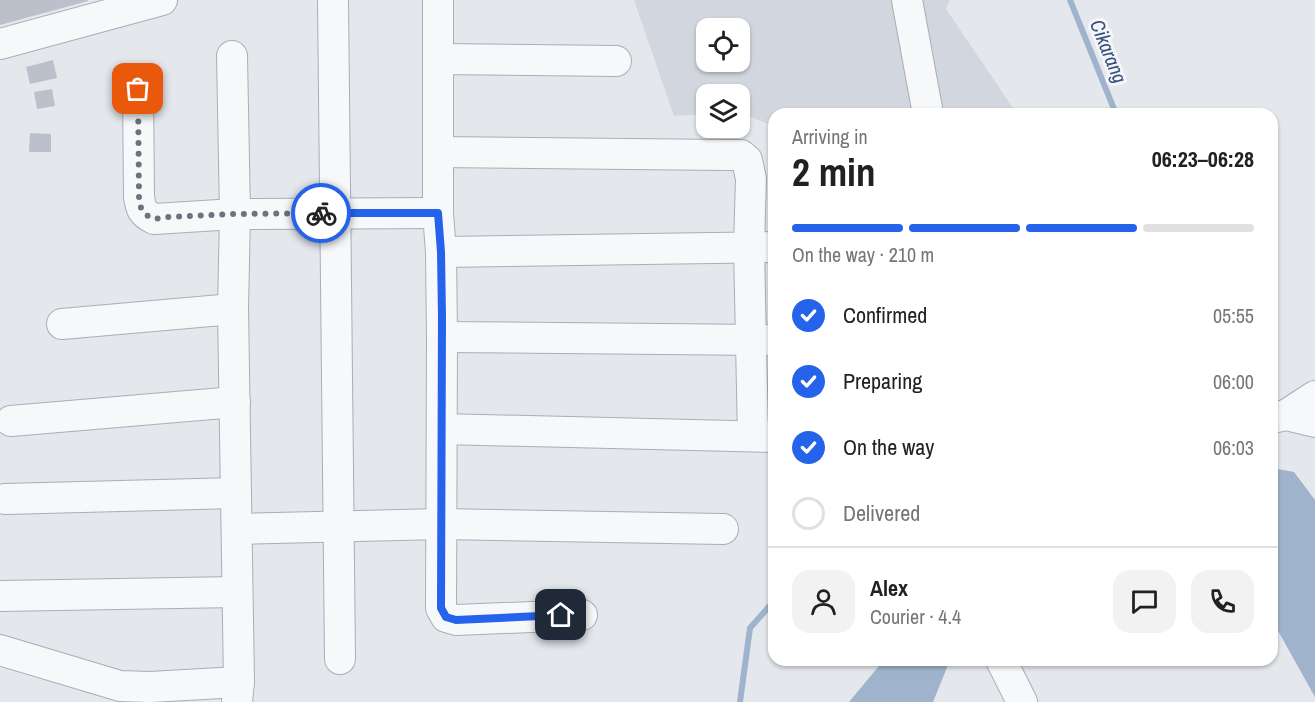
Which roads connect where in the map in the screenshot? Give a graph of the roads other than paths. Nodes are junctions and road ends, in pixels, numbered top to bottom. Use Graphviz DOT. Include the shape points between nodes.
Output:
graph roads {
  1 [pos="162,0"];
  2 [pos="333,0"];
  3 [pos="438,0"];
  4 [pos="907,0"];
  5 [pos="0,44"];
  6 [pos="232,56"];
  7 [pos="438,59"];
  8 [pos="616,61"];
  9 [pos="138,89"];
  10 [pos="927,108"];
  11 [pos="438,153"];
  12 [pos="335,213"];
  13 [pos="438,213"];
  14 [pos="235,214"];
  15 [pos="762,247"];
  16 [pos="441,252"];
  17 [pos="233,309"];
  18 [pos="62,324"];
  19 [pos="442,337"];
  20 [pos="762,340"];
  21 [pos="1315,396"];
  22 [pos="235,402"];
  23 [pos="1279,416"];
  24 [pos="11,420"];
  25 [pos="1315,422"];
  26 [pos="441,429"];
  27 [pos="763,436"];
  28 [pos="236,493"];
  29 [pos="5,499"];
  30 [pos="441,524"];
  31 [pos="339,526"];
  32 [pos="238,529"];
  33 [pos="723,529"];
  34 [pos="237,592"];
  35 [pos="0,596"];
  36 [pos="582,615"];
  37 [pos="0,650"];
  38 [pos="340,659"];
  39 [pos="1004,666"];
  40 [pos="120,686"];
  41 [pos="238,692"];
  42 [pos="151,702"];
  43 [pos="1022,702"];
  1 -- 5 [label="street"];
  2 -- 12 [label="street"];
  3 -- 7 [label="street"];
  4 -- 10 [label="street"];
  6 -- 14 [label="street"];
  7 -- 8 [label="street"];
  7 -- 11 [label="street"];
  9 -- 14 [label="street" via="139,197 146,215 154,219"];
  11 -- 13 [label="street"];
  11 -- 15 [label="street" via="741,155 750,170"];
  12 -- 13 [label="street"];
  12 -- 14 [label="street"];
  12 -- 31 [label="street"];
  13 -- 16 [label="street"];
  14 -- 17 [label="street"];
  15 -- 16 [label="street"];
  15 -- 20 [label="street"];
  16 -- 19 [label="street"];
  17 -- 18 [label="street"];
  17 -- 22 [label="street"];
  19 -- 20 [label="street"];
  19 -- 26 [label="street"];
  20 -- 27 [label="street"];
  21 -- 23 [label="street"];
  22 -- 24 [label="street"];
  22 -- 28 [label="street"];
  23 -- 25 [label="street"];
  26 -- 27 [label="street"];
  26 -- 30 [label="street"];
  28 -- 29 [label="street"];
  28 -- 32 [label="street"];
  30 -- 31 [label="street"];
  30 -- 33 [label="street"];
  30 -- 36 [label="street" via="441,608 446,617 456,620"];
  31 -- 32 [label="street"];
  31 -- 38 [label="street"];
  32 -- 34 [label="street"];
  34 -- 35 [label="street"];
  34 -- 41 [label="street"];
  37 -- 40 [label="street"];
  39 -- 43 [label="street"];
  40 -- 41 [label="street"];
  40 -- 42 [label="street"];
}
